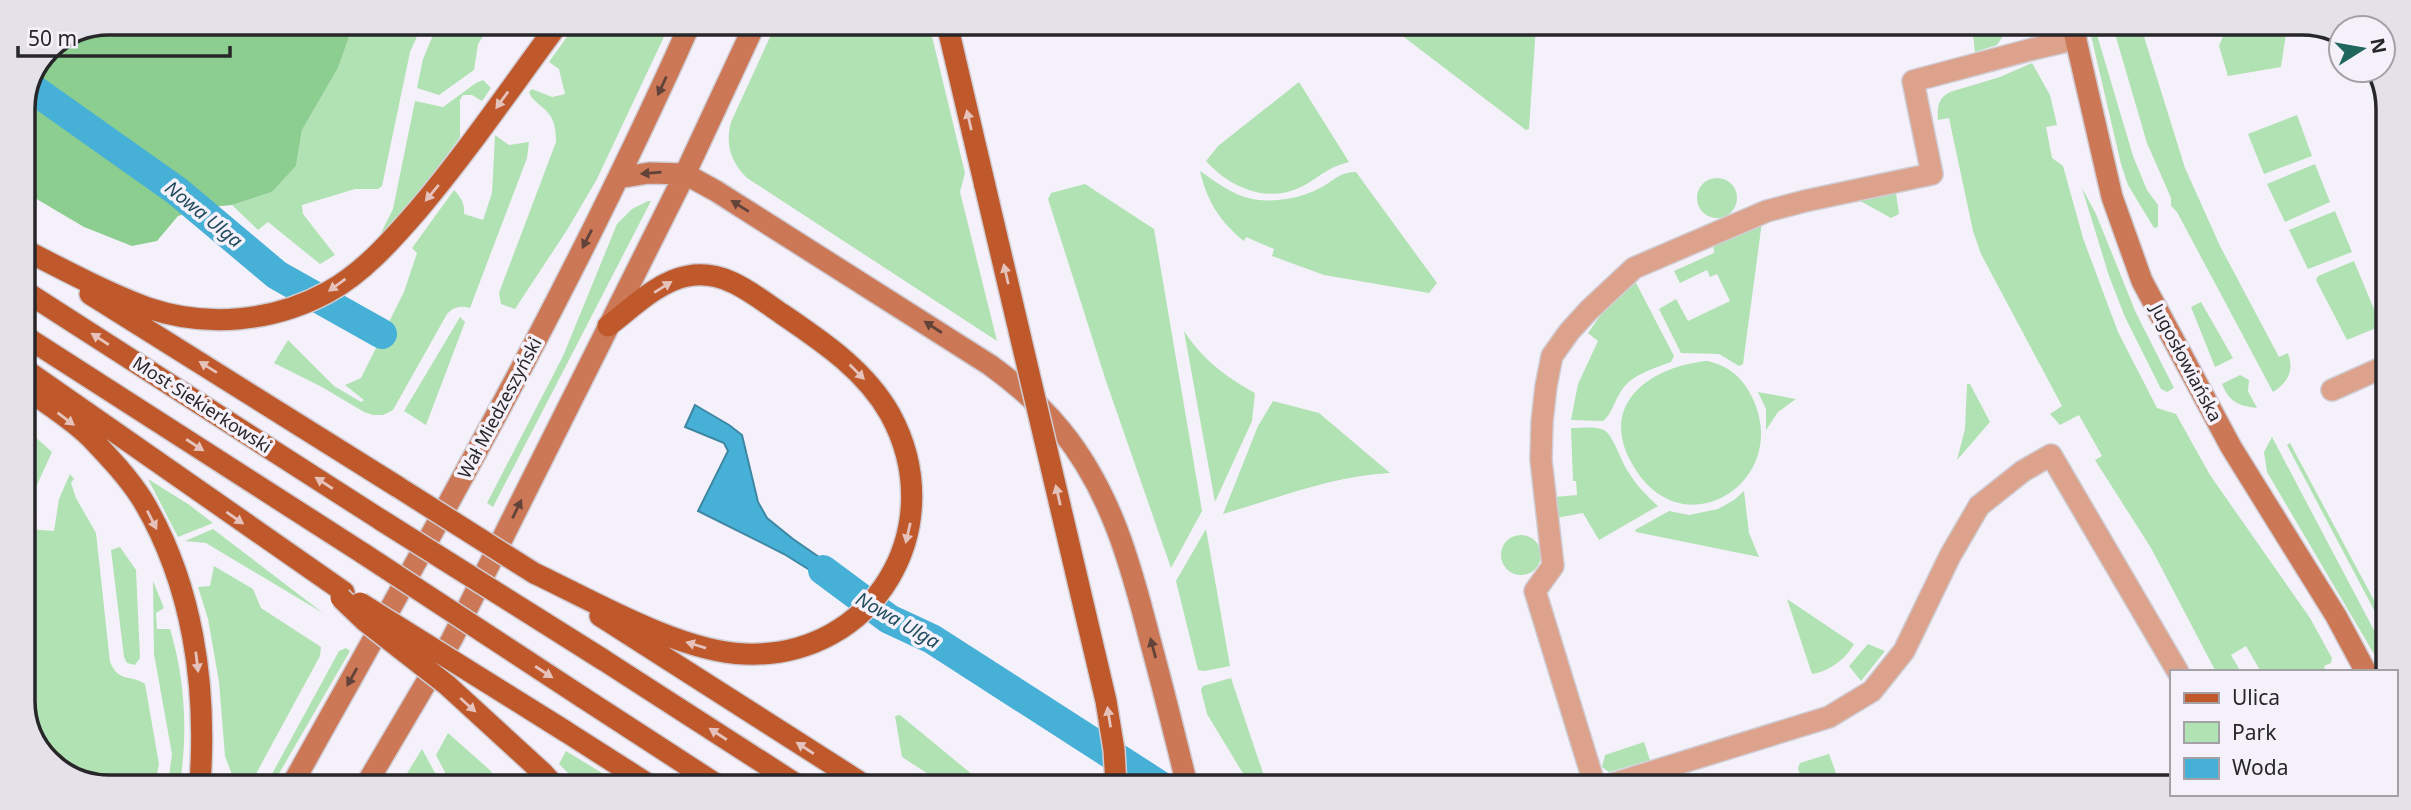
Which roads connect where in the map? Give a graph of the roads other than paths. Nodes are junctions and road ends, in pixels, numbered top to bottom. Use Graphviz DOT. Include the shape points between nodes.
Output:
graph roads {
  1 [pos="550,35"];
  2 [pos="685,35"];
  3 [pos="750,35"];
  4 [pos="950,35"];
  5 [pos="2069,35"];
  6 [pos="2074,35"];
  7 [pos="685,174"];
  8 [pos="618,178"];
  9 [pos="35,257"];
  10 [pos="35,259"];
  11 [pos="35,298"];
  12 [pos="608,326"];
  13 [pos="35,343"];
  14 [pos="2376,370"];
  15 [pos="35,377"];
  16 [pos="2332,390"];
  17 [pos="35,395"];
  18 [pos="342,595"];
  19 [pos="621,622"];
  20 [pos="2177,670"];
  21 [pos="2365,670"];
  22 [pos="200,775"];
  23 [pos="297,775"];
  24 [pos="373,775"];
  25 [pos="545,775"];
  26 [pos="634,775"];
  27 [pos="702,775"];
  28 [pos="782,775"];
  29 [pos="850,775"];
  30 [pos="1115,775"];
  31 [pos="1184,775"];
  32 [pos="1592,775"];
  33 [pos="1642,775"];
  1 -- 9 [label="main road, one-way" via="471,143 390,242 329,291 291,309 225,320 186,317 149,308"];
  2 -- 8 [label="main road, Wał Miedzeszyński, one-way"];
  3 -- 7 [label="main road"];
  30 -- 4 [label="main road, one-way, bridge" via="1106,701"];
  5 -- 32 [label="street" via="1913,81 1932,174 1767,211 1634,268 1589,310 1552,356 1541,460 1552,566 1535,591"];
  6 -- 21 [label="main road, Jugosłowiańska" via="2112,197 2142,281 2231,447"];
  7 -- 8 [label="main road, one-way"];
  7 -- 12 [label="main road"];
  31 -- 7 [label="main road, one-way" via="1123,542 1083,460 1060,429 1026,393 990,365"];
  8 -- 23 [label="main road, Wał Miedzeszyński, one-way" via="477,454"];
  19 -- 10 [label="main road, one-way, bridge" via="534,573"];
  28 -- 11 [label="main road, Most Siekierkowski, one-way, bridge"];
  12 -- 19 [label="main road, one-way" via="672,281 687,276 709,274 744,288 828,346 872,388 902,441 912,501 906,542 891,577 873,603 819,642 786,652 744,654 699,646"];
  24 -- 12 [label="main road, one-way" via="452,639"];
  13 -- 27 [label="main road, Most Siekierkowski, one-way, bridge"];
  14 -- 16 [label="street"];
  15 -- 18 [label="main road, one-way"];
  17 -- 22 [label="main road, one-way" via="107,455 142,499 165,548 194,638 201,694"];
  18 -- 25 [label="main road, one-way, bridge" via="365,621 447,685"];
  18 -- 26 [label="main road, bridge"];
  29 -- 19 [label="main road, one-way"];
  20 -- 33 [label="street" via="2051,455 1979,506 1904,651 1872,691 1829,717"];
}
